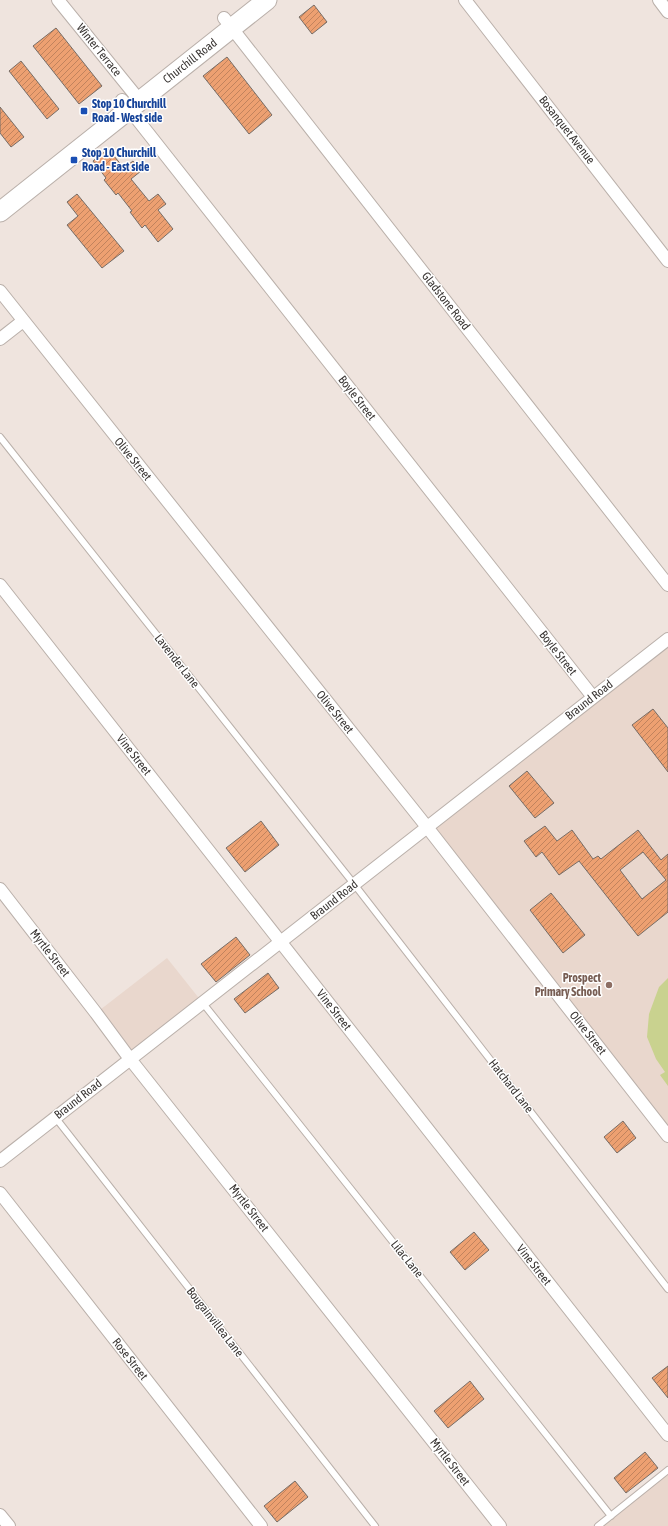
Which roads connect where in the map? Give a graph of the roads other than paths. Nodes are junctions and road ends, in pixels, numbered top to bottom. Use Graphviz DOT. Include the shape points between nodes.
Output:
graph roads {
  1 [pos="58,0"];
  2 [pos="247,0"];
  3 [pos="267,0"];
  4 [pos="466,0"];
  5 [pos="659,0"];
  6 [pos="668,12"];
  7 [pos="228,23"];
  8 [pos="131,100"];
  9 [pos="0,196"];
  10 [pos="0,212"];
  11 [pos="668,261"];
  12 [pos="0,291"];
  13 [pos="23,321"];
  14 [pos="0,339"];
  15 [pos="0,437"];
  16 [pos="668,584"];
  17 [pos="0,585"];
  18 [pos="668,639"];
  19 [pos="593,697"];
  20 [pos="427,827"];
  21 [pos="354,884"];
  22 [pos="0,889"];
  23 [pos="280,941"];
  24 [pos="202,1002"];
  25 [pos="130,1059"];
  26 [pos="55,1117"];
  27 [pos="668,1136"];
  28 [pos="0,1161"];
  29 [pos="0,1193"];
  30 [pos="668,1289"];
  31 [pos="668,1435"];
  32 [pos="668,1470"];
  33 [pos="0,1515"];
  34 [pos="611,1516"];
  35 [pos="9,1526"];
  36 [pos="261,1526"];
  37 [pos="375,1526"];
  38 [pos="500,1526"];
  39 [pos="598,1526"];
  1 -- 8 [label="street, Winter Terrace"];
  2 -- 7 [label="main road, Churchill Road"];
  3 -- 7 [label="main road, Churchill Road"];
  4 -- 11 [label="street, Bosanquet Avenue"];
  5 -- 6 [label="street"];
  7 -- 8 [label="main road, Churchill Road"];
  7 -- 16 [label="street, Gladstone Road"];
  8 -- 9 [label="main road, Churchill Road"];
  8 -- 10 [label="main road, Churchill Road"];
  8 -- 19 [label="street, Boyle Street"];
  12 -- 13 [label="street, Olive Street"];
  13 -- 14 [label="street"];
  13 -- 20 [label="street, Olive Street"];
  15 -- 21 [label="lane, Lavender Lane"];
  17 -- 23 [label="street, Vine Street"];
  18 -- 19 [label="street, Braund Road"];
  19 -- 20 [label="street, Braund Road"];
  20 -- 21 [label="street, Braund Road"];
  20 -- 27 [label="street, Olive Street"];
  21 -- 23 [label="street, Braund Road"];
  21 -- 30 [label="lane, Hatchard Lane"];
  22 -- 25 [label="street, Myrtle Street"];
  23 -- 24 [label="street, Braund Road"];
  23 -- 31 [label="street, Vine Street"];
  24 -- 25 [label="street, Braund Road"];
  24 -- 34 [label="lane, Lilac Lane"];
  25 -- 26 [label="street, Braund Road"];
  25 -- 38 [label="street, Myrtle Street"];
  26 -- 28 [label="street, Braund Road"];
  26 -- 37 [label="lane, Bougainvillea Lane"];
  29 -- 36 [label="street, Rose Street"];
  32 -- 34 [label="lane"];
  33 -- 35 [label="street"];
  34 -- 39 [label="lane"];
}
